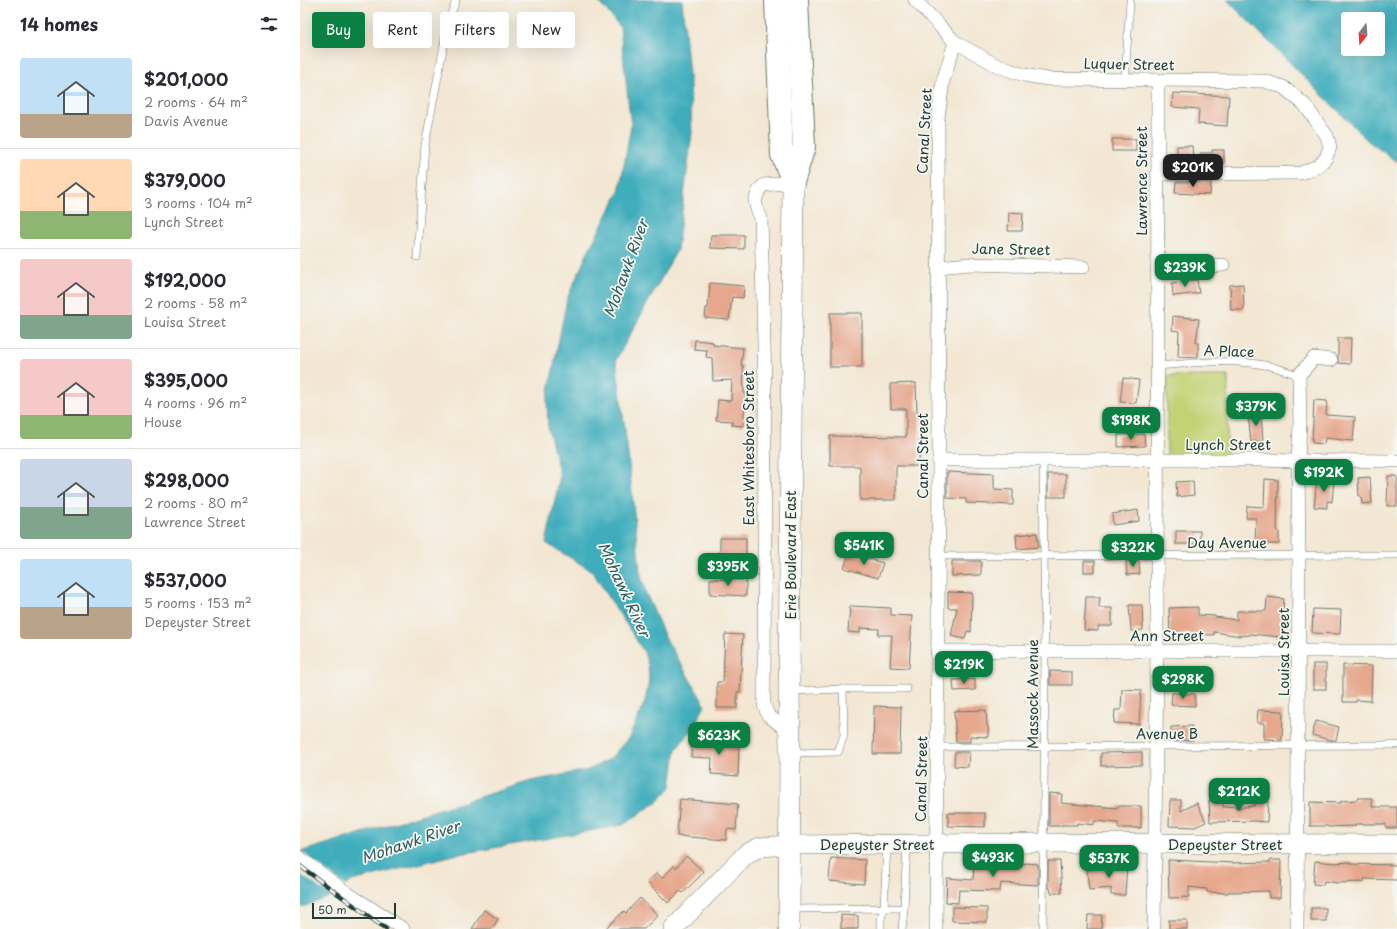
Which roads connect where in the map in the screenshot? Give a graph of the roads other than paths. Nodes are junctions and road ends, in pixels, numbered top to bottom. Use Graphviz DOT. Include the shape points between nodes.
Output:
graph roads {
  1 [pos="456,0"];
  2 [pos="776,0"];
  3 [pos="797,0"];
  4 [pos="915,0"];
  5 [pos="1130,2"];
  6 [pos="954,42"];
  7 [pos="1125,80"];
  8 [pos="1158,81"];
  9 [pos="1157,174"];
  10 [pos="794,182"];
  11 [pos="417,257"];
  12 [pos="1223,264"];
  13 [pos="938,267"];
  14 [pos="1083,267"];
  15 [pos="1157,270"];
  16 [pos="1331,360"];
  17 [pos="1157,366"];
  18 [pos="1299,375"];
  19 [pos="1043,459"];
  20 [pos="939,460"];
  21 [pos="1157,460"];
  22 [pos="1298,461"];
  23 [pos="1397,461"];
  24 [pos="1157,555"];
  25 [pos="1299,555"];
  26 [pos="1397,555"];
  27 [pos="938,556"];
  28 [pos="1044,556"];
  29 [pos="937,651"];
  30 [pos="1045,651"];
  31 [pos="1157,651"];
  32 [pos="1397,651"];
  33 [pos="1299,652"];
  34 [pos="843,689"];
  35 [pos="907,689"];
  36 [pos="789,691"];
  37 [pos="790,733"];
  38 [pos="1397,745"];
  39 [pos="1156,746"];
  40 [pos="1298,746"];
  41 [pos="937,747"];
  42 [pos="1044,747"];
  43 [pos="790,753"];
  44 [pos="1043,843"];
  45 [pos="887,844"];
  46 [pos="907,844"];
  47 [pos="936,844"];
  48 [pos="1155,844"];
  49 [pos="1297,844"];
  50 [pos="1397,844"];
  51 [pos="789,845"];
  52 [pos="300,858"];
  53 [pos="884,908"];
  54 [pos="904,908"];
  55 [pos="789,919"];
  56 [pos="403,929"];
  57 [pos="673,929"];
  58 [pos="881,929"];
  59 [pos="902,929"];
  60 [pos="936,929"];
  61 [pos="1043,929"];
  62 [pos="1154,929"];
  63 [pos="1297,929"];
  1 -- 11 [label="lane" via="448,23 425,145"];
  2 -- 10 [label="highway, Erie Boulevard East" via="782,155"];
  3 -- 10 [label="highway, Erie Boulevard East" via="804,147"];
  4 -- 6 [label="street"];
  5 -- 7 [label="lane"];
  6 -- 7 [label="street, Luquer Street" via="998,66 1024,75 1047,80"];
  6 -- 13 [label="street, Canal Street" via="943,81 938,118"];
  7 -- 8 [label="street, Luquer Street"];
  8 -- 9 [label="street, Lawrence Street"];
  8 -- 9 [label="street, Luquer Street" via="1264,81 1282,87 1304,104 1327,136 1330,148 1326,158 1318,166 1301,173"];
  9 -- 15 [label="street, Lawrence Street"];
  10 -- 36 [label="main road, Erie Boulevard East"];
  10 -- 37 [label="street, East Whitesboro Street" via="764,185 759,190 756,201 761,218 765,379 764,705 768,715"];
  12 -- 15 [label="street"];
  13 -- 14 [label="street, Jane Street" via="970,264"];
  13 -- 20 [label="street, Canal Street"];
  15 -- 17 [label="street, Lawrence Street"];
  16 -- 18 [label="street" via="1314,358"];
  17 -- 18 [label="lane, A Place" via="1239,363 1269,366"];
  17 -- 21 [label="street, Lawrence Street"];
  18 -- 22 [label="street, Louisa Street"];
  19 -- 20 [label="street, Lynch Street"];
  19 -- 21 [label="street, Lynch Street"];
  19 -- 28 [label="lane, Massock Avenue"];
  20 -- 27 [label="street, Canal Street"];
  21 -- 22 [label="street, Lynch Street"];
  21 -- 24 [label="street, Lawrence Street"];
  22 -- 23 [label="street, Lynch Street"];
  22 -- 25 [label="street, Louisa Street"];
  24 -- 25 [label="lane, Day Avenue"];
  24 -- 28 [label="lane, Day Avenue"];
  24 -- 31 [label="street, Lawrence Street"];
  25 -- 26 [label="lane, Day Avenue"];
  25 -- 33 [label="street, Louisa Street"];
  27 -- 28 [label="lane, Day Avenue"];
  27 -- 29 [label="street, Canal Street"];
  28 -- 30 [label="lane, Massock Avenue"];
  29 -- 30 [label="street, Ann Street"];
  29 -- 41 [label="street, Canal Street"];
  30 -- 31 [label="street, Ann Street"];
  30 -- 42 [label="lane, Massock Avenue"];
  31 -- 33 [label="street, Ann Street"];
  31 -- 39 [label="street, Lawrence Street"];
  32 -- 33 [label="street, Ann Street"];
  33 -- 40 [label="street, Louisa Street"];
  34 -- 35 [label="lane"];
  34 -- 36 [label="lane"];
  34 -- 43 [label="lane" via="844,735 838,752"];
  36 -- 37 [label="main road, Erie Boulevard East"];
  37 -- 43 [label="main road, Erie Boulevard East"];
  38 -- 40 [label="lane, Avenue B"];
  39 -- 40 [label="lane, Avenue B"];
  39 -- 42 [label="lane, Avenue B"];
  39 -- 48 [label="street, Lawrence Street"];
  40 -- 49 [label="street, Louisa Street"];
  41 -- 42 [label="lane, Avenue B"];
  41 -- 47 [label="street, Canal Street"];
  42 -- 44 [label="lane, Massock Avenue"];
  43 -- 51 [label="main road, Erie Boulevard East"];
  44 -- 47 [label="street, Depeyster Street"];
  44 -- 48 [label="street, Depeyster Street"];
  44 -- 61 [label="lane, Massock Avenue"];
  45 -- 46 [label="street, Depeyster Street"];
  45 -- 51 [label="street, Depeyster Street"];
  45 -- 53 [label="lane"];
  46 -- 47 [label="street, Depeyster Street"];
  46 -- 54 [label="lane"];
  47 -- 60 [label="street, Canal Street"];
  48 -- 49 [label="street, Depeyster Street"];
  48 -- 62 [label="street, Lawrence Street"];
  49 -- 50 [label="street, Depeyster Street"];
  49 -- 63 [label="street, Louisa Street"];
  51 -- 55 [label="main road, Erie Boulevard East"];
  51 -- 57 [label="street, Depeyster Street" via="760,847 746,854"];
  52 -- 56 [label="street" via="347,893"];
  53 -- 54 [label="lane"];
  53 -- 55 [label="lane"];
  53 -- 58 [label="lane"];
  54 -- 59 [label="lane"];
}
